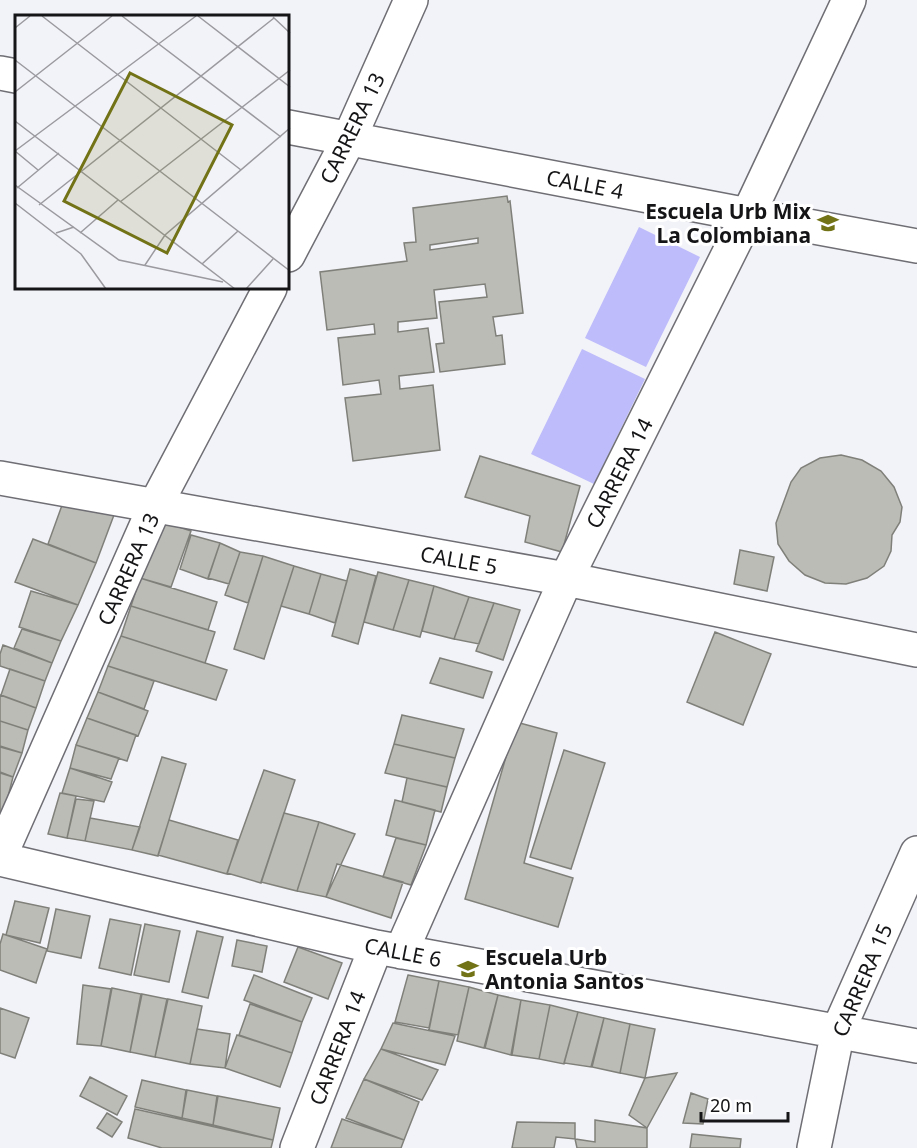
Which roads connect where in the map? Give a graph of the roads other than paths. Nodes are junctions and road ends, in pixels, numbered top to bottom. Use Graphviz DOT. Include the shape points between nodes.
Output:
graph roads {
  1 [pos="411,0"];
  2 [pos="849,0"];
  3 [pos="0,73"];
  4 [pos="15,76"];
  5 [pos="290,127"];
  6 [pos="349,139"];
  7 [pos="748,215"];
  8 [pos="917,246"];
  9 [pos="290,251"];
  10 [pos="269,290"];
  11 [pos="0,478"];
  12 [pos="155,506"];
  13 [pos="566,579"];
  14 [pos="917,650"];
  15 [pos="917,853"];
  16 [pos="0,857"];
  17 [pos="388,949"];
  18 [pos="838,1031"];
  19 [pos="917,1046"];
  20 [pos="297,1148"];
  21 [pos="814,1148"];
  1 -- 6 [label="street, CARRERA 13"];
  2 -- 7 [label="street, CARRERA 14"];
  3 -- 4 [label="street"];
  5 -- 6 [label="street, CALLE 4"];
  6 -- 7 [label="street, CALLE 4"];
  6 -- 9 [label="street, CARRERA 13"];
  7 -- 8 [label="street, CALLE 4"];
  7 -- 13 [label="street, CARRERA 14"];
  10 -- 12 [label="street, CARRERA 13"];
  11 -- 12 [label="street, CALLE 5"];
  12 -- 13 [label="street, CALLE 5"];
  12 -- 16 [label="street, CARRERA 13"];
  13 -- 14 [label="street, CALLE 5"];
  13 -- 17 [label="street, CARRERA 14"];
  15 -- 18 [label="street, CARRERA 15"];
  16 -- 17 [label="street, CALLE 6"];
  17 -- 18 [label="street, CALLE 6"];
  17 -- 20 [label="street, CARRERA 14"];
  18 -- 19 [label="street, CALLE 6"];
  18 -- 21 [label="street, CARRERA 15"];
}
